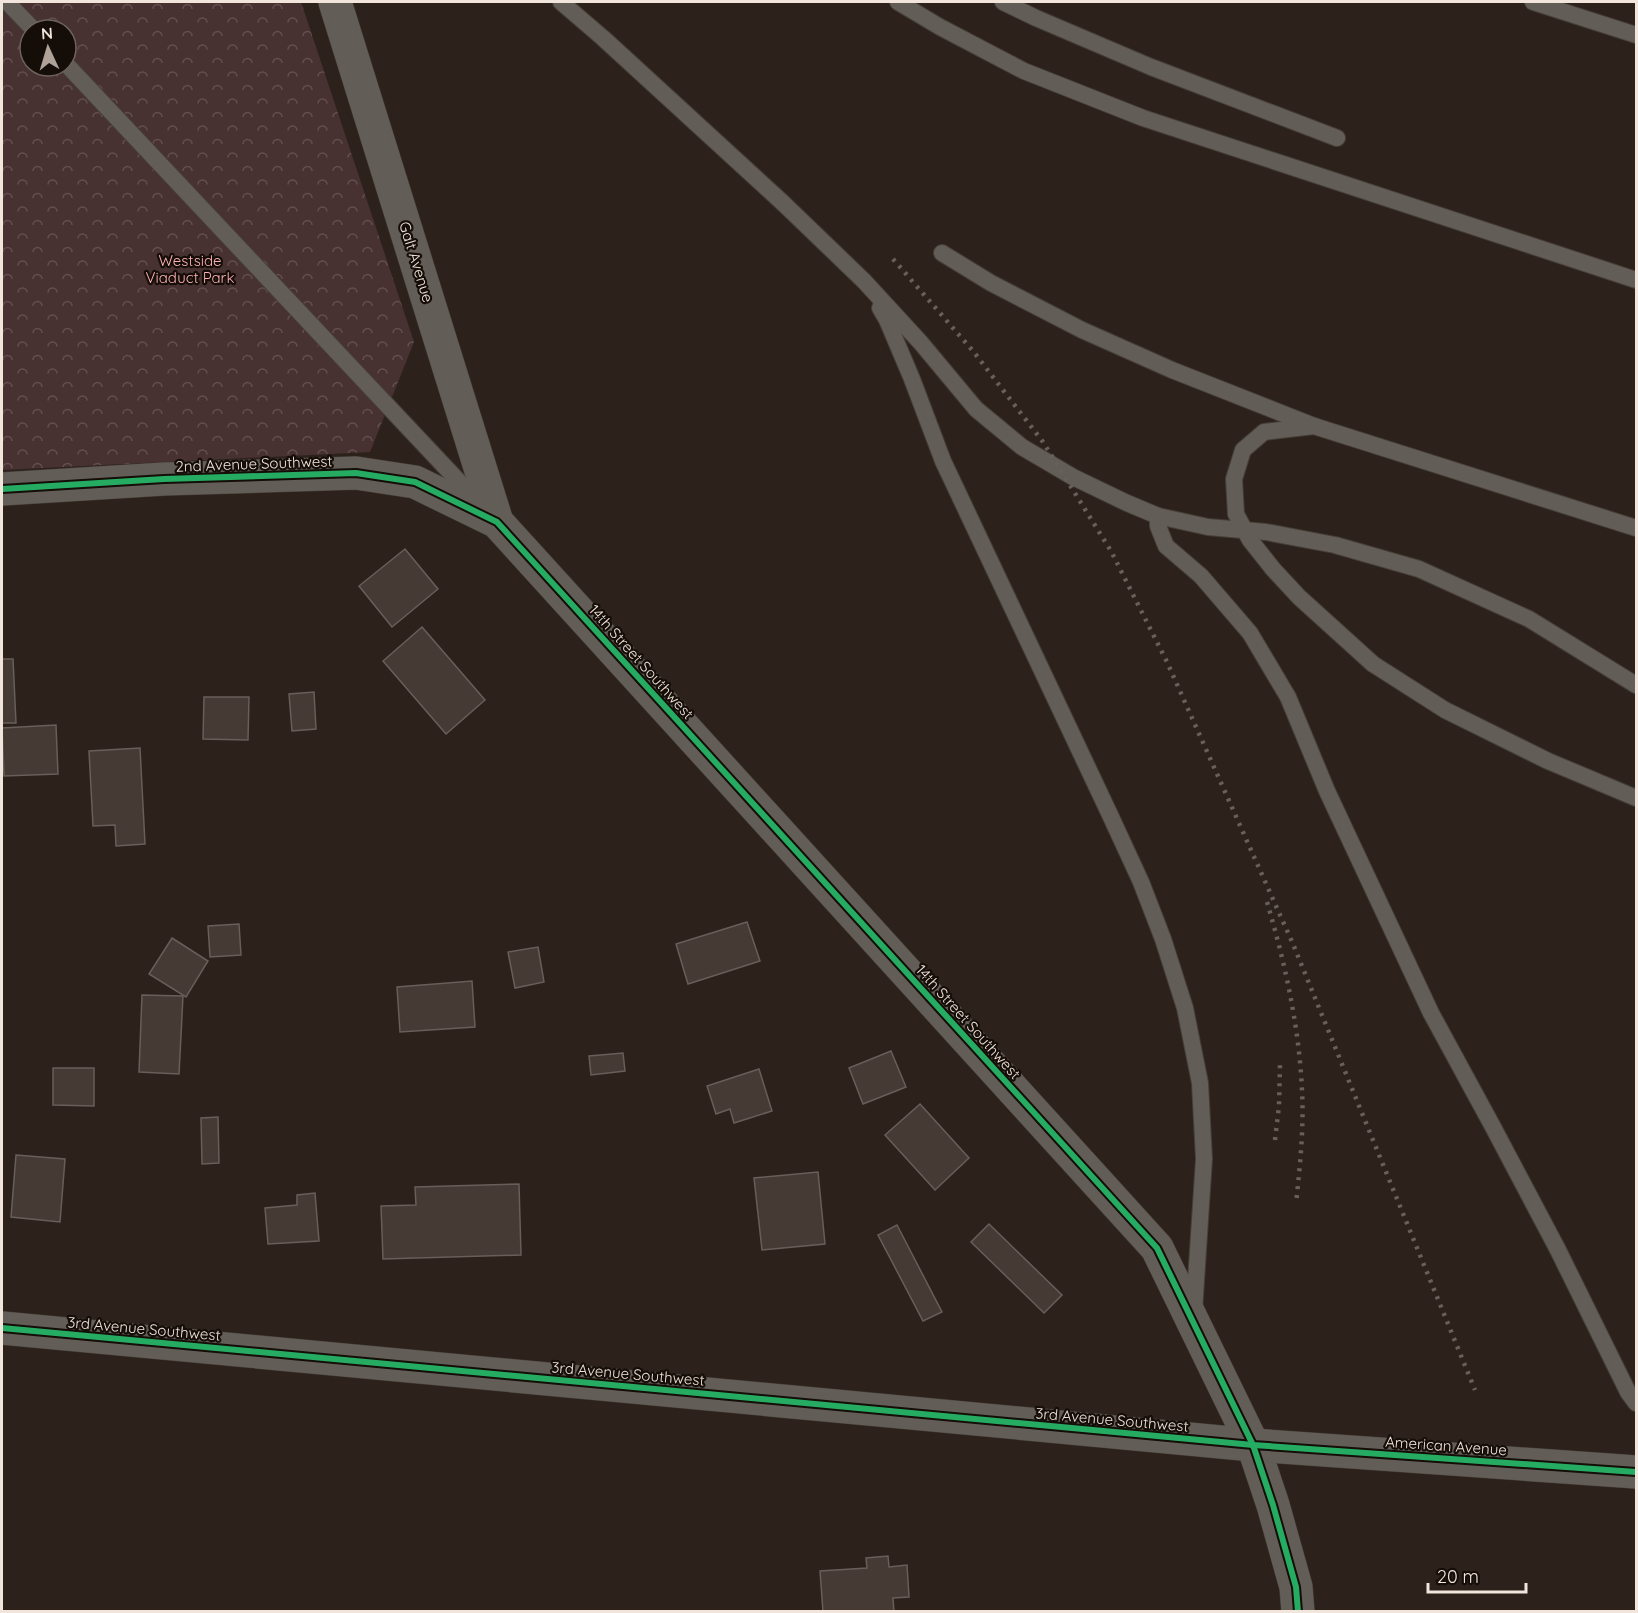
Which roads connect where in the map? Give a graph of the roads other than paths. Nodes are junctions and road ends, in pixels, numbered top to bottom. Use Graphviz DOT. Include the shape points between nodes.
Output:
graph roads {
  1 [pos="7,2"];
  2 [pos="335,2"];
  3 [pos="561,2"];
  4 [pos="898,2"];
  5 [pos="1003,2"];
  6 [pos="1533,2"];
  7 [pos="22,18"];
  8 [pos="1636,35"];
  9 [pos="78,77"];
  10 [pos="1337,138"];
  11 [pos="942,253"];
  12 [pos="1636,280"];
  13 [pos="864,281"];
  14 [pos="1314,426"];
  15 [pos="2,489"];
  16 [pos="1158,516"];
  17 [pos="497,522"];
  18 [pos="1636,528"];
  19 [pos="1245,530"];
  20 [pos="1636,685"];
  21 [pos="1636,798"];
  22 [pos="1193,1322"];
  23 [pos="2,1328"];
  24 [pos="1636,1403"];
  25 [pos="1253,1445"];
  26 [pos="1636,1472"];
  27 [pos="1298,1611"];
  1 -- 7 [label="lane"];
  2 -- 17 [label="street, Galt Avenue"];
  3 -- 13 [label="lane"];
  4 -- 12 [label="lane" via="1024,71 1143,118"];
  5 -- 10 [label="lane" via="1151,67"];
  6 -- 8 [label="lane"];
  9 -- 17 [label="lane"];
  11 -- 14 [label="lane" via="1082,330"];
  13 -- 16 [label="lane" via="976,409 1022,447 1073,477"];
  13 -- 22 [label="lane" via="887,320 943,461 1141,882 1185,1008 1200,1083 1204,1159"];
  14 -- 18 [label="lane"];
  14 -- 19 [label="lane" via="1264,432 1243,450 1234,479 1236,514"];
  15 -- 17 [label="street, 2nd Avenue Southwest" via="356,473 415,482"];
  16 -- 19 [label="lane"];
  16 -- 24 [label="lane" via="1166,546 1201,576 1250,633 1288,697 1327,791 1431,1013"];
  17 -- 22 [label="street, 14th Street Southwest" via="1158,1248"];
  19 -- 20 [label="lane" via="1335,545 1419,569 1529,619"];
  19 -- 21 [label="lane" via="1299,597 1373,664 1445,710 1548,761"];
  22 -- 25 [label="street, 14th Street Southwest"];
  23 -- 25 [label="street, 3rd Avenue Southwest"];
  25 -- 26 [label="street, American Avenue"];
  25 -- 27 [label="street, 14th Street Southwest" via="1296,1587"];
}
